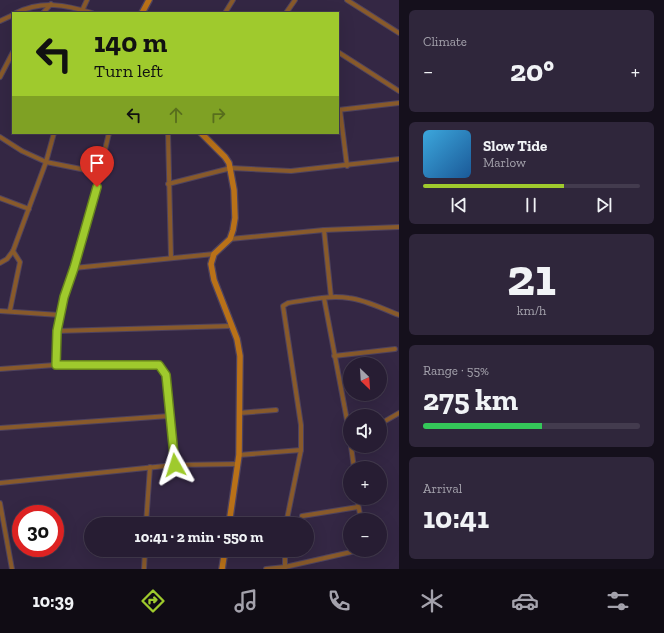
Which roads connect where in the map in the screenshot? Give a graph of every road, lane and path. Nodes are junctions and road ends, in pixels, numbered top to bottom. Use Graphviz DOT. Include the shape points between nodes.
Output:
graph roads {
  1 [pos="87,0"];
  2 [pos="149,0"];
  3 [pos="234,0"];
  4 [pos="295,0"];
  5 [pos="347,0"];
  6 [pos="51,4"];
  7 [pos="81,11"];
  8 [pos="18,12"];
  9 [pos="44,12"];
  10 [pos="143,12"];
  11 [pos="226,12"];
  12 [pos="287,12"];
  13 [pos="12,15"];
  14 [pos="0,21"];
  15 [pos="398,31"];
  16 [pos="339,53"];
  17 [pos="12,54"];
  18 [pos="0,77"];
  19 [pos="399,90"];
  20 [pos="399,103"];
  21 [pos="339,110"];
  22 [pos="54,134"];
  23 [pos="109,134"];
  24 [pos="168,134"];
  25 [pos="203,134"];
  26 [pos="0,137"];
  27 [pos="399,159"];
  28 [pos="46,162"];
  29 [pos="347,166"];
  30 [pos="231,168"];
  31 [pos="100,173"];
  32 [pos="168,184"];
  33 [pos="0,198"];
  34 [pos="29,209"];
  35 [pos="399,227"];
  36 [pos="324,230"];
  37 [pos="230,239"];
  38 [pos="13,251"];
  39 [pos="214,254"];
  40 [pos="171,258"];
  41 [pos="0,263"];
  42 [pos="74,268"];
  43 [pos="331,297"];
  44 [pos="324,298"];
  45 [pos="10,310"];
  46 [pos="0,311"];
  47 [pos="60,315"];
  48 [pos="399,315"];
  49 [pos="232,326"];
  50 [pos="57,331"];
  51 [pos="395,349"];
  52 [pos="334,356"];
  53 [pos="56,365"];
  54 [pos="0,369"];
  55 [pos="345,409"];
  56 [pos="276,410"];
  57 [pos="239,413"];
  58 [pos="399,413"];
  59 [pos="169,416"];
  60 [pos="387,420"];
  61 [pos="0,428"];
  62 [pos="301,450"];
  63 [pos="239,455"];
  64 [pos="238,464"];
  65 [pos="175,465"];
  66 [pos="150,467"];
  67 [pos="0,483"];
  68 [pos="0,503"];
  69 [pos="358,507"];
  70 [pos="359,513"];
  71 [pos="302,516"];
  72 [pos="146,517"];
  73 [pos="230,517"];
  74 [pos="287,517"];
  75 [pos="343,554"];
  76 [pos="145,557"];
  77 [pos="224,557"];
  78 [pos="285,557"];
  79 [pos="285,567"];
  80 [pos="12,569"];
  81 [pos="144,569"];
  82 [pos="222,569"];
  83 [pos="266,569"];
  1 -- 7 [label="street"];
  2 -- 10 [label="street"];
  3 -- 11 [label="street"];
  4 -- 12 [label="street"];
  5 -- 15 [label="street"];
  6 -- 7 [label="street"];
  6 -- 8 [label="street"];
  6 -- 9 [label="street"];
  13 -- 14 [label="street"];
  16 -- 19 [label="street"];
  17 -- 18 [label="street"];
  20 -- 21 [label="street"];
  21 -- 29 [label="street"];
  22 -- 28 [label="street"];
  23 -- 31 [label="street"];
  24 -- 32 [label="street"];
  25 -- 30 [label="street" via="225,157"];
  26 -- 28 [label="street"];
  27 -- 29 [label="street"];
  28 -- 31 [label="street"];
  28 -- 34 [label="street"];
  29 -- 30 [label="street" via="291,171"];
  30 -- 32 [label="street"];
  30 -- 37 [label="street" via="235,218"];
  31 -- 42 [label="street"];
  32 -- 40 [label="street"];
  33 -- 34 [label="street"];
  34 -- 38 [label="street"];
  35 -- 36 [label="street"];
  36 -- 37 [label="street"];
  36 -- 43 [label="street"];
  37 -- 39 [label="street"];
  38 -- 41 [label="street"];
  38 -- 45 [label="street" via="20,262"];
  39 -- 40 [label="street"];
  39 -- 49 [label="street" via="211,264 212,275"];
  40 -- 42 [label="street"];
  42 -- 47 [label="street"];
  43 -- 44 [label="street"];
  43 -- 48 [label="street" via="362,301"];
  44 -- 52 [label="street"];
  44 -- 62 [label="street" via="283,306 301,425"];
  45 -- 46 [label="street"];
  45 -- 47 [label="street"];
  47 -- 50 [label="street"];
  49 -- 50 [label="street"];
  49 -- 57 [label="street" via="240,356"];
  50 -- 53 [label="street"];
  51 -- 52 [label="street"];
  52 -- 55 [label="street"];
  53 -- 54 [label="street"];
  53 -- 59 [label="street" via="159,365 166,375"];
  56 -- 57 [label="street"];
  57 -- 63 [label="street"];
  58 -- 60 [label="street"];
  59 -- 61 [label="street"];
  59 -- 65 [label="street"];
  62 -- 63 [label="street"];
  62 -- 74 [label="street"];
  63 -- 64 [label="street"];
  64 -- 65 [label="street"];
  64 -- 73 [label="street"];
  65 -- 66 [label="street"];
  66 -- 67 [label="street"];
  66 -- 72 [label="street"];
  68 -- 80 [label="street"];
  69 -- 70 [label="street"];
  69 -- 71 [label="street"];
  75 -- 79 [label="street"];
  76 -- 81 [label="street"];
  77 -- 82 [label="street"];
  78 -- 79 [label="street"];
  79 -- 83 [label="street"];
}
